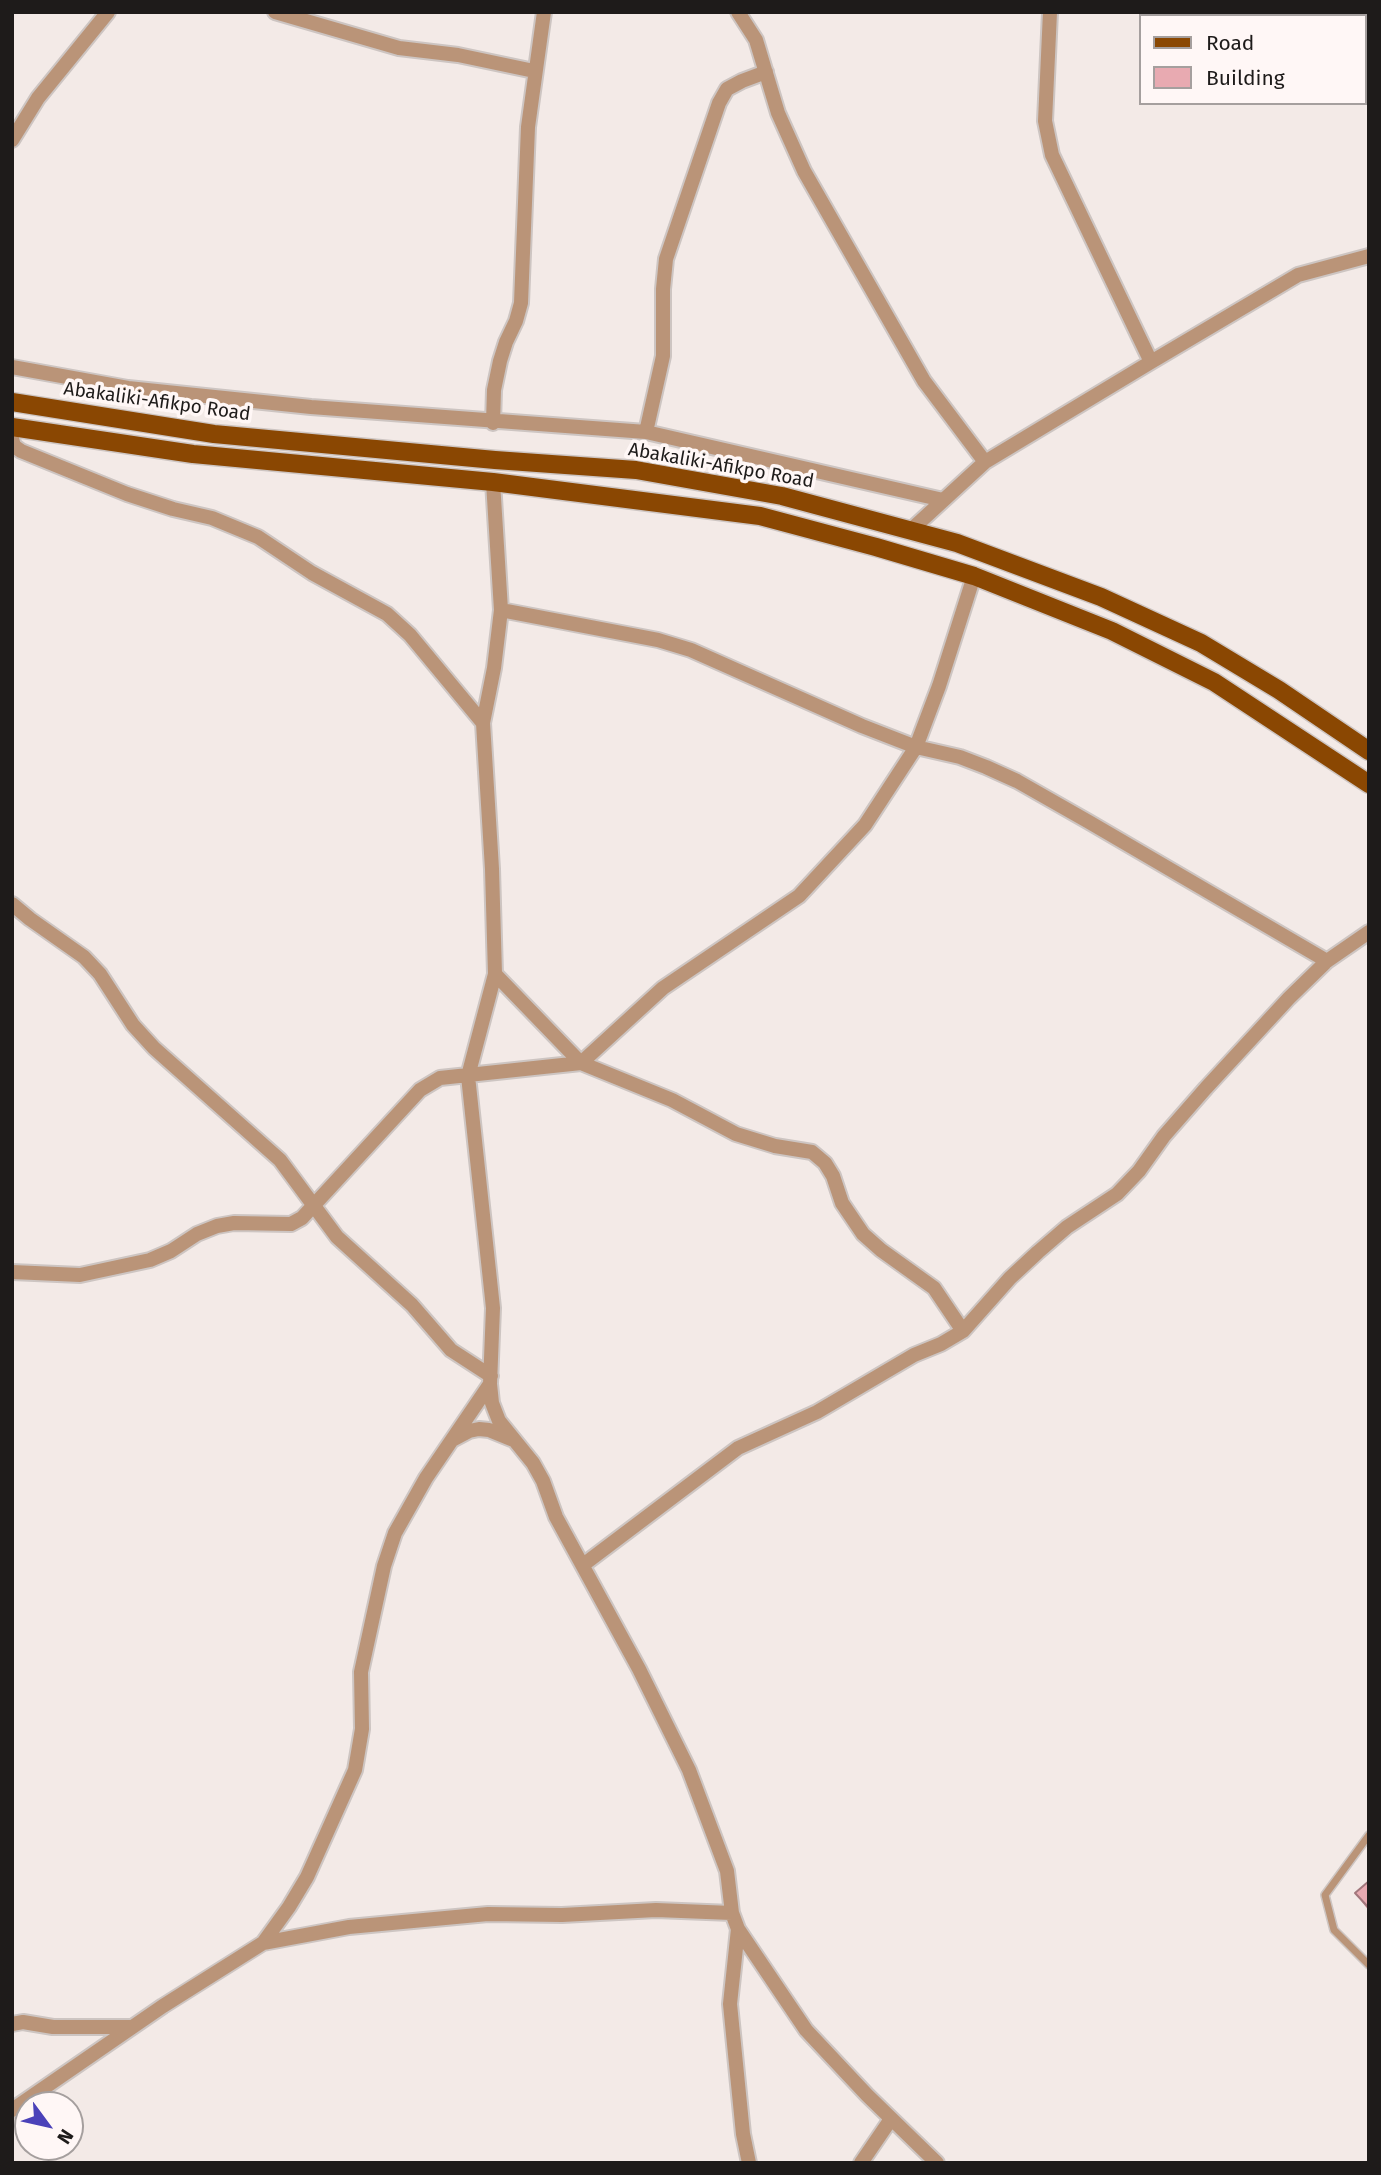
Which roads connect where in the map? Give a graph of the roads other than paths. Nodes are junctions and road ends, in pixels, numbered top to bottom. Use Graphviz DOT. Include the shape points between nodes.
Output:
graph roads {
  1 [pos="108,12"];
  2 [pos="275,12"];
  3 [pos="544,12"];
  4 [pos="738,12"];
  5 [pos="1050,12"];
  6 [pos="534,71"];
  7 [pos="766,72"];
  8 [pos="12,140"];
  9 [pos="1369,256"];
  10 [pos="1151,362"];
  11 [pos="12,367"];
  12 [pos="12,402"];
  13 [pos="493,423"];
  14 [pos="12,427"];
  15 [pos="646,432"];
  16 [pos="12,439"];
  17 [pos="985,462"];
  18 [pos="493,482"];
  19 [pos="943,500"];
  20 [pos="911,530"];
  21 [pos="974,576"];
  22 [pos="501,610"];
  23 [pos="483,723"];
  24 [pos="916,747"];
  25 [pos="1369,751"];
  26 [pos="1369,784"];
  27 [pos="12,904"];
  28 [pos="1369,932"];
  29 [pos="1328,961"];
  30 [pos="495,974"];
  31 [pos="581,1063"];
  32 [pos="468,1076"];
  33 [pos="314,1206"];
  34 [pos="12,1272"];
  35 [pos="963,1331"];
  36 [pos="491,1380"];
  37 [pos="513,1439"];
  38 [pos="450,1441"];
  39 [pos="583,1565"];
  40 [pos="1369,1835"];
  41 [pos="732,1913"];
  42 [pos="738,1929"];
  43 [pos="263,1943"];
  44 [pos="1369,1965"];
  45 [pos="12,2024"];
  46 [pos="132,2027"];
  47 [pos="12,2110"];
  48 [pos="891,2119"];
  49 [pos="749,2163"];
  50 [pos="861,2163"];
  51 [pos="937,2163"];
  1 -- 8 [label="street" via="38,99"];
  2 -- 6 [label="street" via="399,48"];
  3 -- 6 [label="street"];
  4 -- 7 [label="street" via="756,40"];
  5 -- 10 [label="street" via="1045,121 1052,155"];
  6 -- 13 [label="street" via="521,303 500,361"];
  7 -- 15 [label="street" via="727,89 719,103 666,259 663,356"];
  7 -- 17 [label="street" via="804,171 924,381"];
  9 -- 10 [label="street" via="1298,275"];
  10 -- 17 [label="street"];
  11 -- 13 [label="street" via="128,388"];
  12 -- 20 [label="main road, Abakaliki-Afikpo Road" via="214,434 636,470 782,496"];
  13 -- 15 [label="street"];
  14 -- 18 [label="main road" via="193,454"];
  15 -- 19 [label="street"];
  16 -- 23 [label="street" via="21,452 127,495 212,518 258,537 387,614"];
  17 -- 19 [label="street"];
  18 -- 21 [label="main road" via="760,516"];
  18 -- 22 [label="street"];
  19 -- 20 [label="street"];
  20 -- 25 [label="main road, Abakaliki-Afikpo Road" via="1101,597 1201,643"];
  21 -- 24 [label="street"];
  21 -- 26 [label="main road" via="1112,631 1214,682"];
  22 -- 23 [label="street"];
  22 -- 24 [label="street" via="691,650"];
  23 -- 30 [label="street"];
  24 -- 29 [label="street" via="960,757 1017,781"];
  24 -- 31 [label="street" via="865,825 799,895 663,988"];
  27 -- 33 [label="street" via="92,966 133,1026 261,1140"];
  28 -- 29 [label="street"];
  29 -- 35 [label="street" via="1206,1088 1117,1195 1038,1252"];
  30 -- 31 [label="street"];
  30 -- 32 [label="street"];
  31 -- 32 [label="street"];
  31 -- 35 [label="street" via="672,1100 736,1134 812,1152 825,1163 842,1203 863,1234 934,1288"];
  32 -- 33 [label="street" via="440,1078 420,1090"];
  32 -- 36 [label="street" via="493,1308"];
  33 -- 34 [label="street" via="291,1224 216,1226 150,1260 113,1270 80,1275"];
  33 -- 36 [label="street" via="337,1237 412,1305 451,1350"];
  35 -- 39 [label="street" via="817,1412 738,1448"];
  36 -- 37 [label="street" via="492,1403"];
  36 -- 38 [label="street"];
  37 -- 38 [label="street" via="479,1429"];
  37 -- 39 [label="street" via="543,1480 556,1517"];
  38 -- 43 [label="street" via="408,1508 384,1566 361,1672 362,1729 355,1770 307,1877"];
  39 -- 41 [label="street" via="689,1770 727,1871"];
  40 -- 44 [label="lane" via="1325,1895 1334,1930"];
  41 -- 42 [label="street"];
  41 -- 43 [label="street" via="488,1914 349,1927"];
  42 -- 48 [label="street" via="806,2031"];
  42 -- 49 [label="street" via="730,2004"];
  43 -- 46 [label="street"];
  45 -- 46 [label="street"];
  46 -- 47 [label="street"];
  48 -- 50 [label="street"];
  48 -- 51 [label="street"];
}
